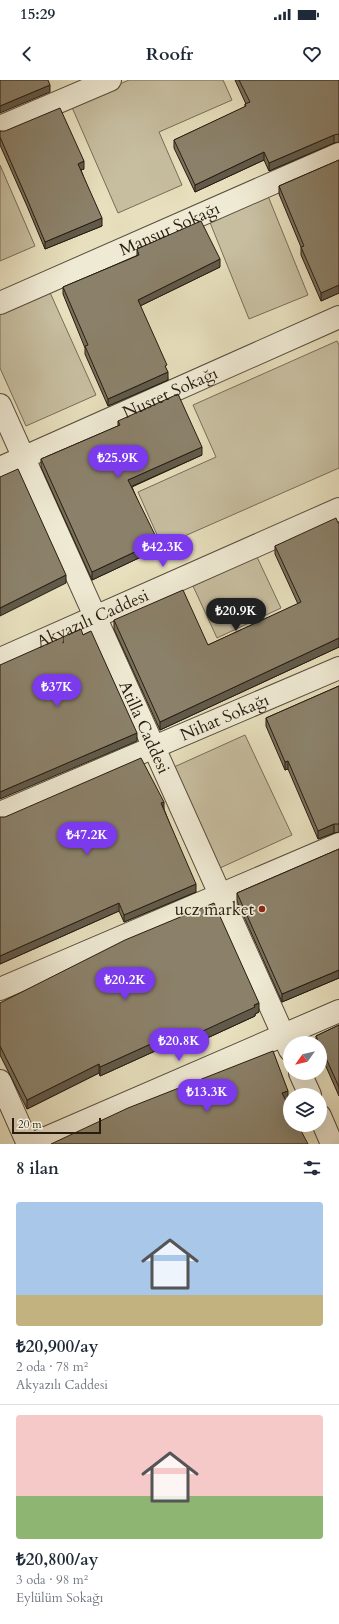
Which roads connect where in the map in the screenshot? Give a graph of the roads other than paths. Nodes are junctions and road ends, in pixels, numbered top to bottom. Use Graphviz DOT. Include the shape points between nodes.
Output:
graph roads {
  1 [pos="110,80"];
  2 [pos="0,128"];
  3 [pos="339,154"];
  4 [pos="0,303"];
  5 [pos="339,317"];
  6 [pos="0,405"];
  7 [pos="24,457"];
  8 [pos="0,468"];
  9 [pos="339,509"];
  10 [pos="95,617"];
  11 [pos="0,659"];
  12 [pos="339,668"];
  13 [pos="154,748"];
  14 [pos="0,813"];
  15 [pos="339,844"];
  16 [pos="220,895"];
  17 [pos="0,989"];
  18 [pos="339,1012"];
  19 [pos="284,1036"];
  20 [pos="299,1036"];
  21 [pos="283,1045"];
  22 [pos="0,1081"];
  23 [pos="327,1132"];
  24 [pos="28,1144"];
  25 [pos="32,1144"];
  26 [pos="332,1144"];
  1 -- 2 [label="street"];
  3 -- 4 [label="street, Mansur Sokağı"];
  5 -- 7 [label="street, Nusret Sokağı"];
  6 -- 7 [label="street, Atilla Caddesi"];
  7 -- 8 [label="street, Nusret Sokağı"];
  7 -- 10 [label="street, Atilla Caddesi"];
  9 -- 10 [label="street, Akyazılı Caddesi"];
  10 -- 11 [label="street, Akyazılı Caddesi"];
  10 -- 13 [label="street, Atilla Caddesi"];
  12 -- 13 [label="street, Nihat Sokağı"];
  13 -- 14 [label="street, Nihat Sokağı"];
  13 -- 16 [label="street, Atilla Caddesi"];
  15 -- 16 [label="street"];
  16 -- 17 [label="street"];
  16 -- 19 [label="street, Atilla Caddesi"];
  18 -- 20 [label="street"];
  21 -- 25 [label="street"];
  22 -- 24 [label="street"];
  23 -- 26 [label="street"];
}
